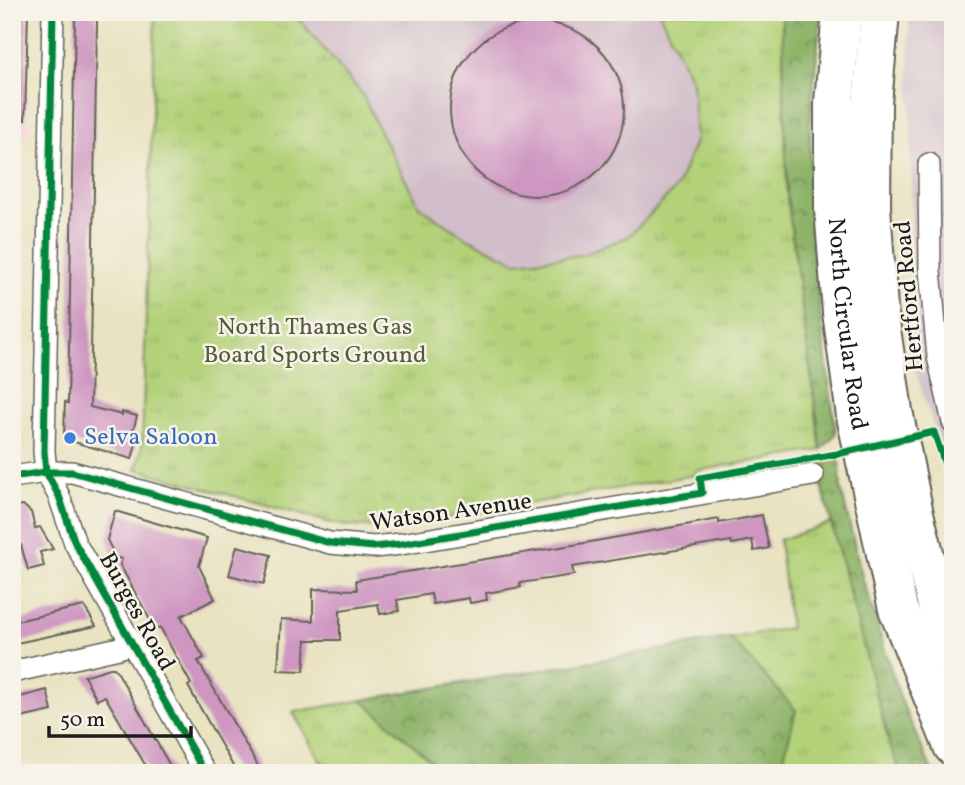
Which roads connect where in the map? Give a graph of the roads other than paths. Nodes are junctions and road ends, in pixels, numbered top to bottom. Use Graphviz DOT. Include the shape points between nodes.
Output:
graph roads {
  1 [pos="53,12"];
  2 [pos="842,12"];
  3 [pos="880,12"];
  4 [pos="929,164"];
  5 [pos="953,422"];
  6 [pos="46,472"];
  7 [pos="813,475"];
  8 [pos="12,477"];
  9 [pos="914,514"];
  10 [pos="953,587"];
  11 [pos="898,609"];
  12 [pos="130,642"];
  13 [pos="953,652"];
  14 [pos="12,672"];
  15 [pos="953,746"];
  16 [pos="205,773"];
  17 [pos="945,773"];
  1 -- 6 [label="street, Burges Road"];
  2 -- 11 [label="highway, North Circular Road" via="834,102 834,208 842,312 856,416"];
  3 -- 9 [label="highway, North Circular Road" via="872,103 874,257 893,411"];
  4 -- 5 [label="street, Hertford Road" via="932,295 938,356"];
  6 -- 7 [label="street, Watson Avenue" via="72,472 330,543 374,547"];
  6 -- 8 [label="street"];
  6 -- 12 [label="street, Burges Road" via="42,495 54,519 75,543"];
  9 -- 10 [label="highway"];
  9 -- 13 [label="highway, North Circular Road"];
  11 -- 15 [label="highway, North Circular Road"];
  11 -- 17 [label="highway"];
  12 -- 14 [label="street"];
  12 -- 16 [label="street, Burges Road"];
}
